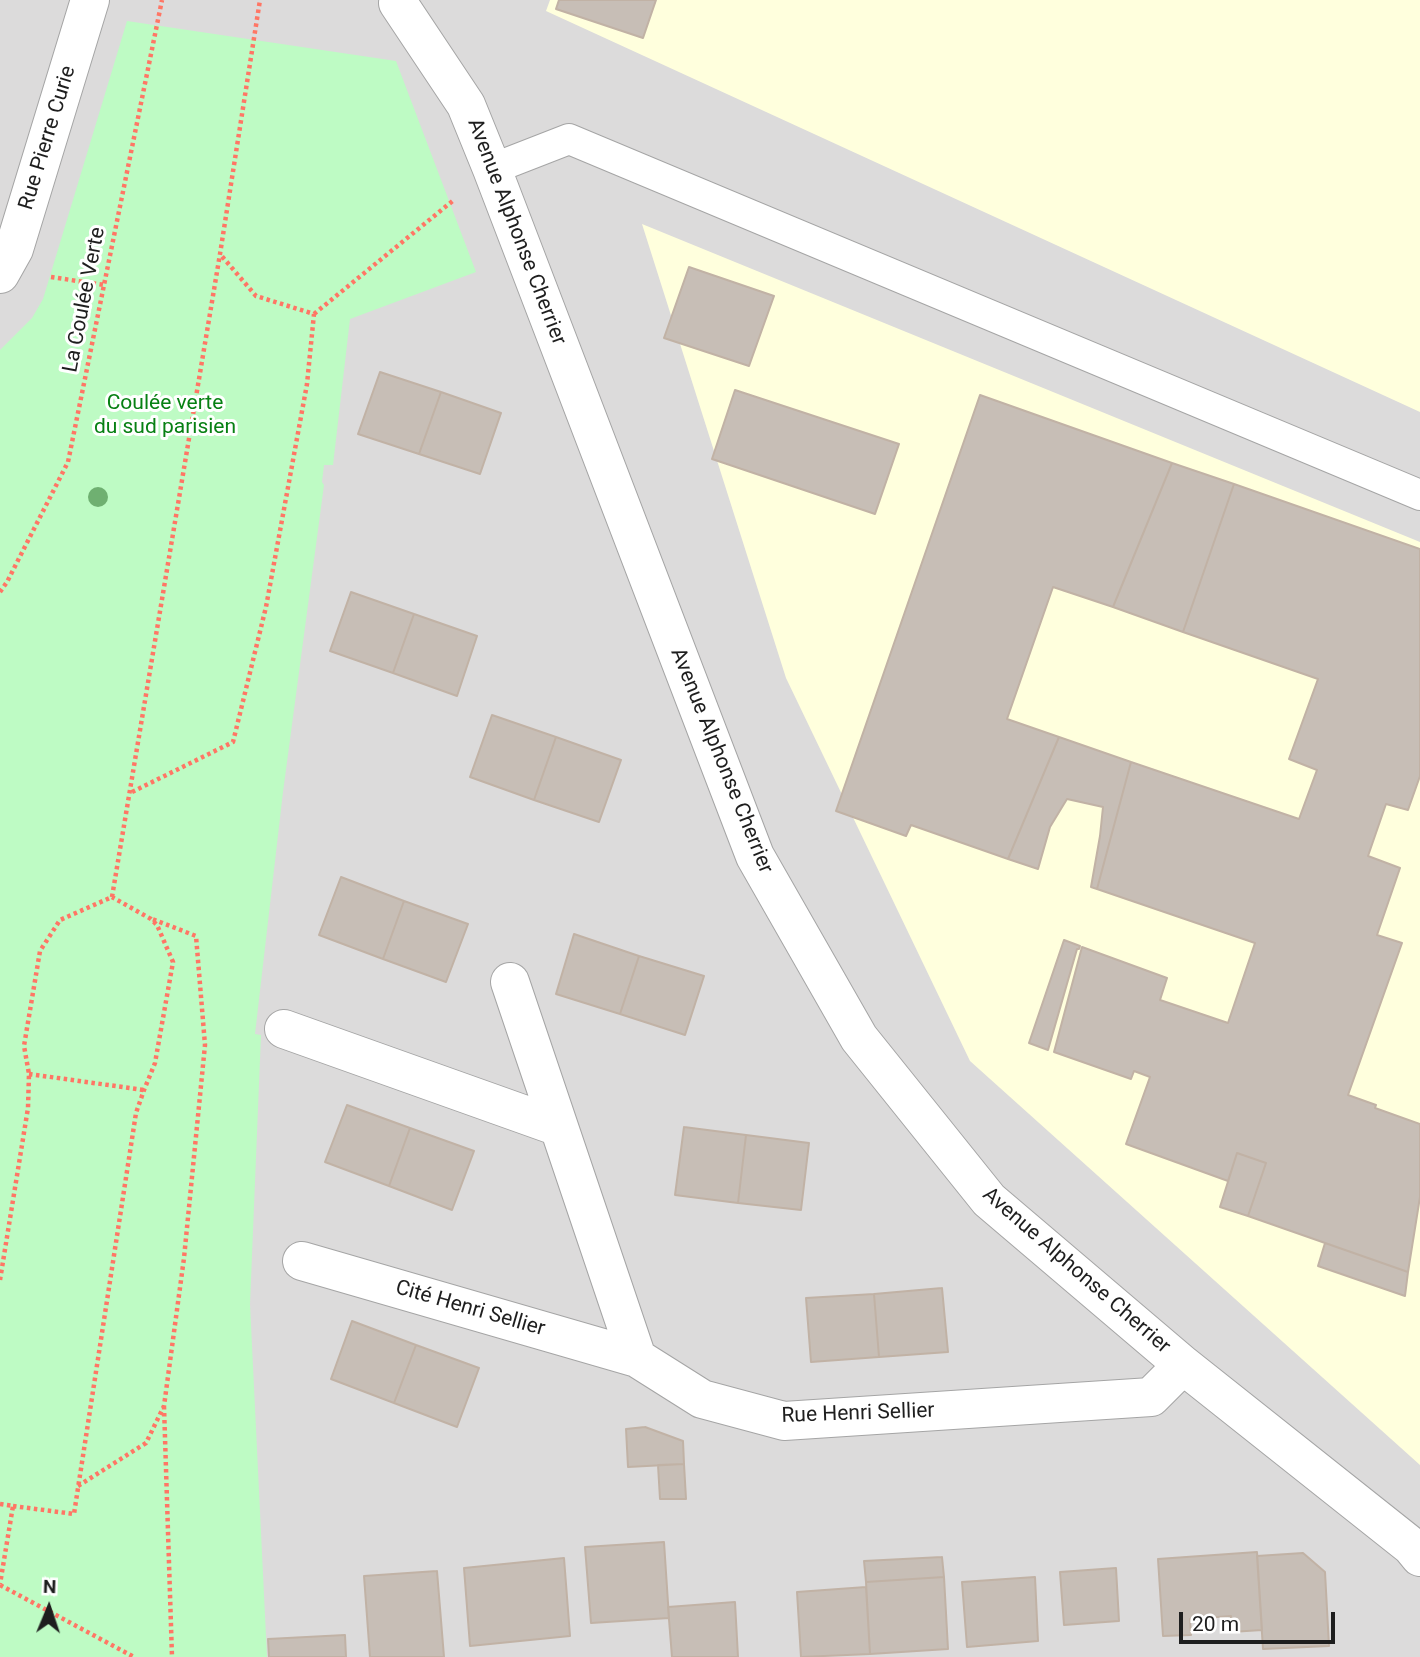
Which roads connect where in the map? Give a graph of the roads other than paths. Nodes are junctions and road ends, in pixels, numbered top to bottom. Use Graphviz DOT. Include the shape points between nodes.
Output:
graph roads {
  1 [pos="90,0"];
  2 [pos="389,1"];
  3 [pos="492,169"];
  4 [pos="0,274"];
  5 [pos="1420,495"];
  6 [pos="510,982"];
  7 [pos="284,1029"];
  8 [pos="559,1127"];
  9 [pos="302,1261"];
  10 [pos="637,1358"];
  11 [pos="1183,1365"];
  12 [pos="1420,1557"];
  1 -- 4 [label="street, Rue Pierre Curie" via="14,248"];
  2 -- 3 [label="street, Avenue Alphonse Cherrier" via="466,105"];
  3 -- 5 [label="lane" via="569,139"];
  3 -- 11 [label="street, Avenue Alphonse Cherrier" via="755,856 859,1038 989,1199"];
  6 -- 8 [label="street"];
  7 -- 8 [label="street"];
  8 -- 10 [label="street"];
  9 -- 10 [label="street, Cité Henri Sellier"];
  10 -- 11 [label="street, Rue Henri Sellier" via="702,1399 784,1421 1151,1396"];
  11 -- 12 [label="street, Avenue Alphonse Cherrier" via="1412,1546"];
}
